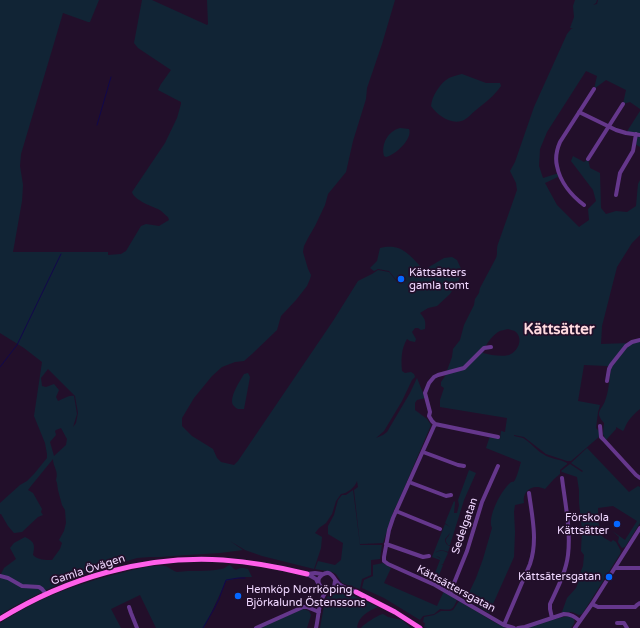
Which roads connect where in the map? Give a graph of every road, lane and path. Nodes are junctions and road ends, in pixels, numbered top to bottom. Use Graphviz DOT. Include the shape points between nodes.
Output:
graph roads {
  1 [pos="594,89"];
  2 [pos="623,104"];
  3 [pos="579,112"];
  4 [pos="608,127"];
  5 [pos="638,135"];
  6 [pos="588,159"];
  7 [pos="616,194"];
  8 [pos="584,205"];
  9 [pos="640,340"];
  10 [pos="491,347"];
  11 [pos="607,381"];
  12 [pos="435,424"];
  13 [pos="600,426"];
  14 [pos="498,437"];
  15 [pos="423,452"];
  16 [pos="464,466"];
  17 [pos="498,466"];
  18 [pos="562,478"];
  19 [pos="640,478"];
  20 [pos="409,482"];
  21 [pos="529,493"];
  22 [pos="452,495"];
  23 [pos="396,511"];
  24 [pos="440,528"];
  25 [pos="640,528"];
  26 [pos="386,544"];
  27 [pos="429,556"];
  28 [pos="615,568"];
  29 [pos="640,568"];
  30 [pos="307,574"];
  31 [pos="324,574"];
  32 [pos="0,576"];
  33 [pos="335,581"];
  34 [pos="319,585"];
  35 [pos="329,590"];
  36 [pos="356,592"];
  37 [pos="450,593"];
  38 [pos="46,594"];
  39 [pos="320,602"];
  40 [pos="640,603"];
  41 [pos="592,604"];
  42 [pos="129,607"];
  43 [pos="319,612"];
  44 [pos="552,618"];
  45 [pos="0,619"];
  46 [pos="580,621"];
  47 [pos="617,623"];
  48 [pos="504,625"];
  49 [pos="137,628"];
  50 [pos="256,628"];
  51 [pos="316,628"];
  52 [pos="420,628"];
  53 [pos="514,628"];
  54 [pos="518,628"];
  55 [pos="575,628"];
  56 [pos="627,628"];
  1 -- 3 [label="street"];
  2 -- 4 [label="street"];
  3 -- 4 [label="street"];
  3 -- 8 [label="street" via="560,142 556,160 564,182"];
  4 -- 5 [label="street"];
  4 -- 6 [label="street"];
  5 -- 7 [label="street" via="633,151 620,173"];
  9 -- 11 [label="street" via="626,346 611,365"];
  10 -- 12 [label="street" via="484,348 464,368 434,377 427,386 426,401"];
  12 -- 14 [label="street"];
  12 -- 15 [label="street, Kättsättersgatan"];
  13 -- 19 [label="street" via="601,437"];
  15 -- 16 [label="street"];
  15 -- 20 [label="street, Kättsättersgatan"];
  17 -- 37 [label="street, Sedelgatan" via="482,502"];
  18 -- 44 [label="street" via="568,555 550,604"];
  20 -- 22 [label="street" via="446,496"];
  20 -- 23 [label="street, Kättsättersgatan"];
  21 -- 48 [label="street" via="533,554"];
  23 -- 24 [label="street"];
  23 -- 26 [label="street, Kättsättersgatan"];
  25 -- 28 [label="street"];
  26 -- 27 [label="street, Kättsättersgatan" via="423,557"];
  26 -- 37 [label="street, Kättsättersgatan" via="386,563"];
  28 -- 29 [label="street"];
  28 -- 41 [label="street"];
  30 -- 31 [label="street, Gamla Övägen"];
  30 -- 34 [label="street, Gamla Övägen"];
  30 -- 38 [label="main road, Gamla Övägen" via="222,560 162,562 103,573"];
  31 -- 33 [label="street, Gamla Övägen" via="330,574"];
  31 -- 34 [label="street" via="319,579"];
  32 -- 38 [label="street" via="22,586 42,589"];
  33 -- 35 [label="street" via="335,585"];
  33 -- 36 [label="street, Gamla Övägen"];
  34 -- 35 [label="street, Gamla Övägen" via="324,590"];
  34 -- 39 [label="street"];
  35 -- 36 [label="street, Gamla Övägen"];
  35 -- 39 [label="street"];
  36 -- 52 [label="main road, Gamla Övägen"];
  37 -- 48 [label="street, Kättsättersgatan"];
  38 -- 45 [label="main road, Gamla Övägen"];
  39 -- 43 [label="street"];
  40 -- 41 [label="street" via="635,607 598,607"];
  41 -- 46 [label="street"];
  42 -- 49 [label="street"];
  43 -- 50 [label="street" via="303,607"];
  43 -- 51 [label="street"];
  44 -- 46 [label="street" via="568,614"];
  44 -- 54 [label="street"];
  46 -- 55 [label="street"];
  47 -- 56 [label="street" via="624,623"];
  48 -- 53 [label="street, Kättsättersgatan"];
}
